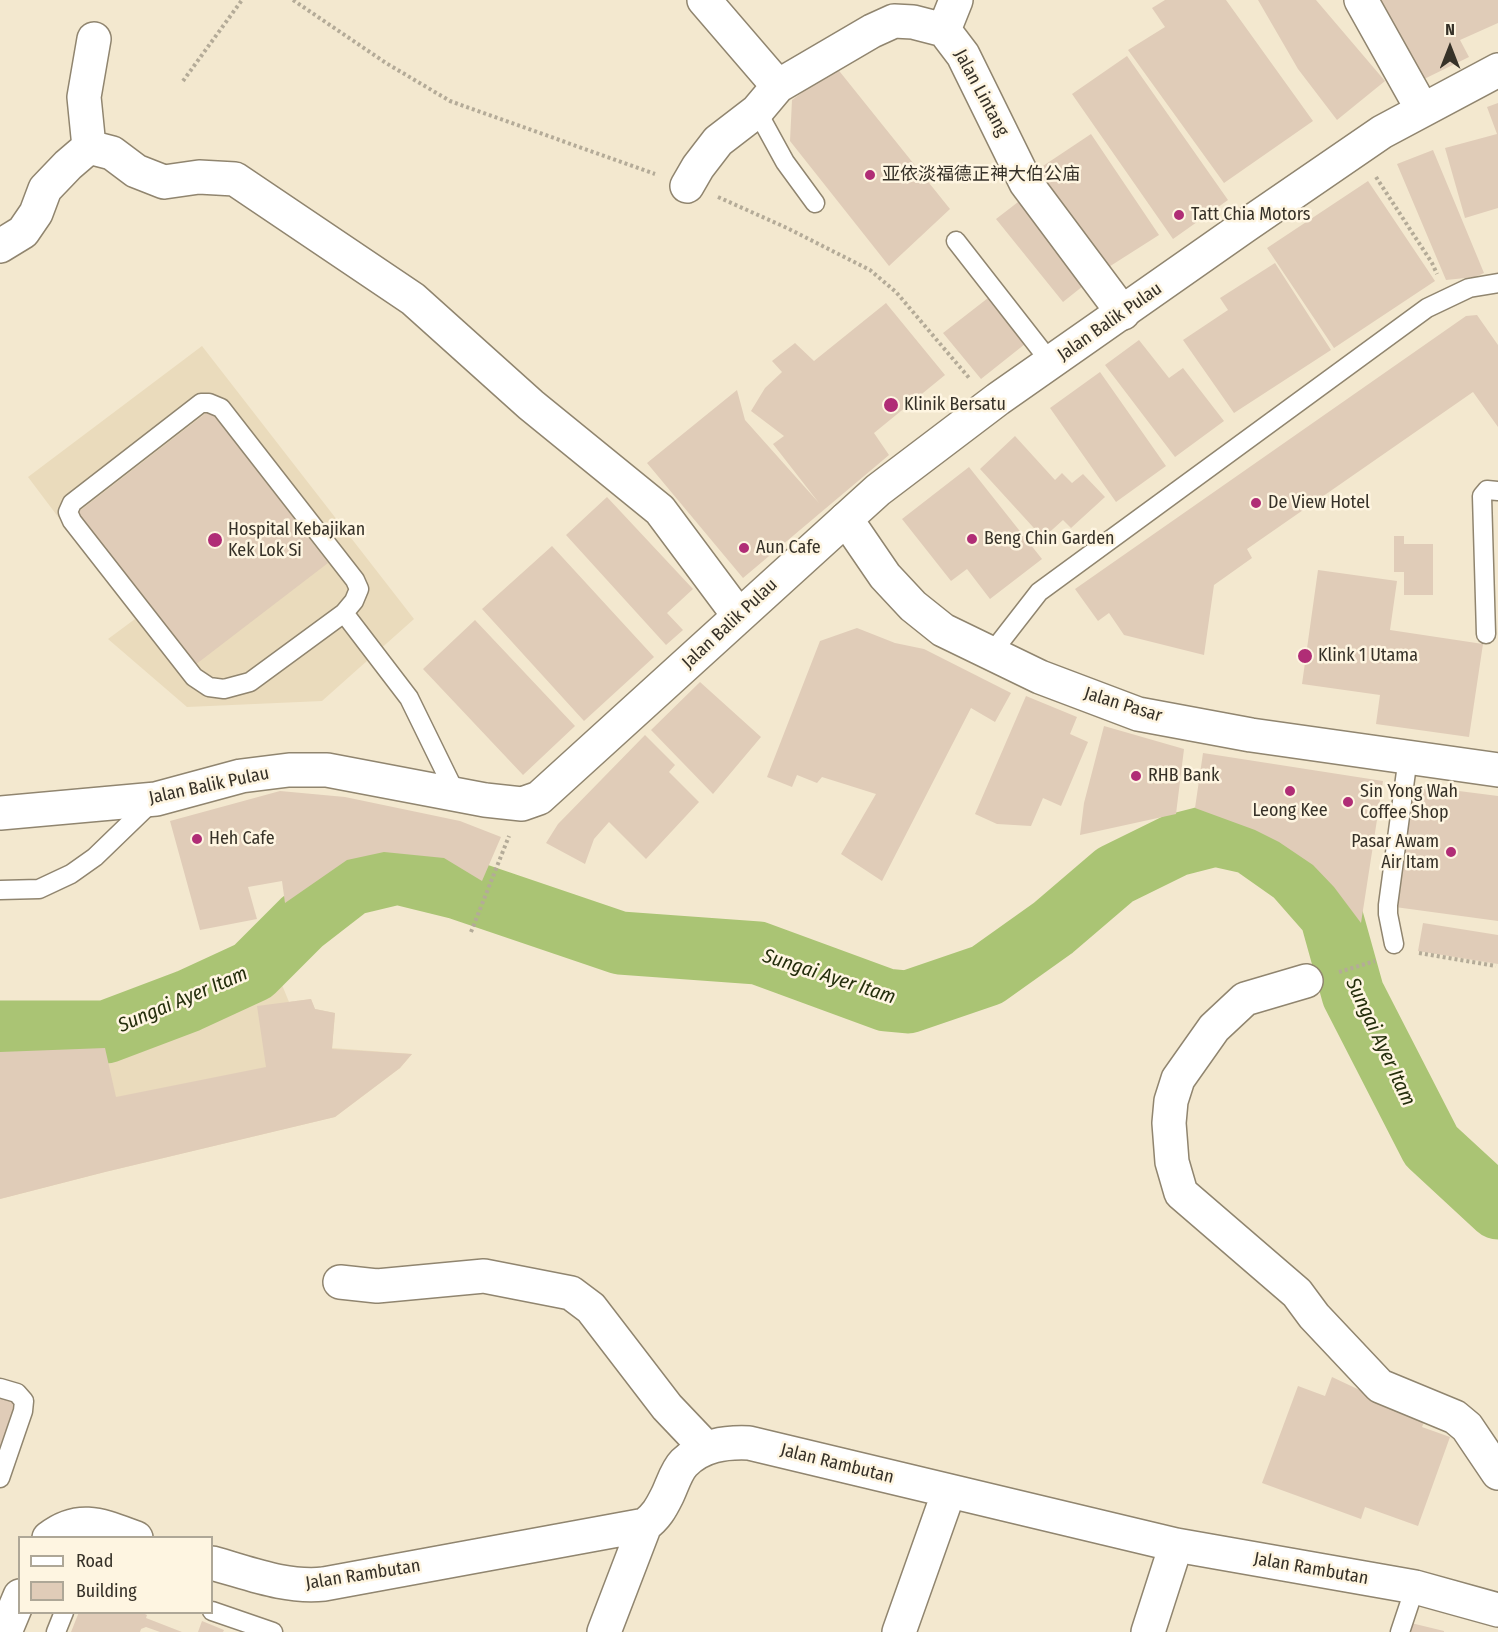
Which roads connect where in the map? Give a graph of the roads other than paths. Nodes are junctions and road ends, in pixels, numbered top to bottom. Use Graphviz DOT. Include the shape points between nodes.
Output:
graph roads {
  1 [pos="704,0"];
  2 [pos="956,0"];
  3 [pos="1360,0"];
  4 [pos="944,30"];
  5 [pos="93,39"];
  6 [pos="1498,70"];
  7 [pos="778,86"];
  8 [pos="1422,110"];
  9 [pos="757,111"];
  10 [pos="89,147"];
  11 [pos="687,186"];
  12 [pos="815,203"];
  13 [pos="956,241"];
  14 [pos="0,246"];
  15 [pos="1498,282"];
  16 [pos="1123,313"];
  17 [pos="1052,364"];
  18 [pos="1498,491"];
  19 [pos="846,519"];
  20 [pos="344,613"];
  21 [pos="740,615"];
  22 [pos="1486,634"];
  23 [pos="990,655"];
  24 [pos="1408,757"];
  25 [pos="1498,770"];
  26 [pos="456,794"];
  27 [pos="156,799"];
  28 [pos="0,813"];
  29 [pos="0,890"];
  30 [pos="1394,944"];
  31 [pos="1306,981"];
  32 [pos="340,1282"];
  33 [pos="0,1388"];
  34 [pos="706,1448"];
  35 [pos="1498,1473"];
  36 [pos="0,1478"];
  37 [pos="949,1491"];
  38 [pos="645,1525"];
  39 [pos="52,1536"];
  40 [pos="130,1536"];
  41 [pos="1176,1545"];
  42 [pos="213,1563"];
  43 [pos="1415,1587"];
  44 [pos="18,1601"];
  45 [pos="1498,1610"];
  46 [pos="213,1611"];
  47 [pos="63,1614"];
  48 [pos="5,1632"];
  49 [pos="56,1632"];
  50 [pos="273,1632"];
  51 [pos="603,1632"];
  52 [pos="899,1632"];
  53 [pos="1148,1632"];
  54 [pos="1400,1632"];
  1 -- 7 [label="street"];
  2 -- 4 [label="street"];
  3 -- 8 [label="street"];
  4 -- 7 [label="street, Jalan Lintang" via="894,21"];
  4 -- 16 [label="street, Jalan Lintang" via="963,55 1026,183"];
  5 -- 10 [label="street" via="84,97"];
  6 -- 8 [label="street, Jalan Balik Pulau"];
  7 -- 9 [label="street, Jalan Lintang"];
  8 -- 16 [label="street, Jalan Balik Pulau" via="1358,149"];
  9 -- 11 [label="street, Jalan Lintang" via="718,141"];
  9 -- 12 [label="lane" via="785,162"];
  10 -- 14 [label="street" via="45,189 23,232"];
  10 -- 21 [label="street" via="112,153 136,171 164,182 199,177 235,179 413,299 531,405 660,510"];
  13 -- 17 [label="lane"];
  15 -- 23 [label="lane" via="1469,288 1427,308 1039,592"];
  16 -- 17 [label="street, Jalan Balik Pulau"];
  17 -- 19 [label="street, Jalan Balik Pulau" via="998,399"];
  18 -- 22 [label="lane" via="1487,490 1482,496"];
  19 -- 21 [label="street, Jalan Balik Pulau"];
  19 -- 23 [label="street, Jalan Pasar" via="907,601 943,630"];
  20 -- 20 [label="lane" via="250,682 209,687 194,677 68,512 72,503 201,403 209,403 221,408 355,580 359,589"];
  20 -- 26 [label="lane" via="409,698"];
  21 -- 26 [label="street, Jalan Balik Pulau" via="539,798 522,804"];
  23 -- 24 [label="street, Jalan Pasar" via="1138,714"];
  24 -- 25 [label="street, Jalan Pasar"];
  24 -- 30 [label="lane" via="1388,905"];
  26 -- 27 [label="street, Jalan Balik Pulau" via="327,770 288,770 240,776"];
  27 -- 28 [label="street, Jalan Balik Pulau"];
  27 -- 29 [label="lane" via="95,857 71,874 39,889"];
  31 -- 35 [label="street" via="1245,999 1214,1028 1178,1080 1169,1123 1172,1162 1181,1193 1297,1293 1380,1386 1455,1417 1467,1426"];
  32 -- 34 [label="street" via="377,1286 484,1276 571,1293 591,1308 667,1407"];
  33 -- 36 [label="lane" via="17,1393 24,1401"];
  34 -- 37 [label="street, Jalan Rambutan" via="726,1442 749,1443"];
  34 -- 38 [label="street, Jalan Rambutan" via="683,1463 660,1511"];
  37 -- 41 [label="street, Jalan Rambutan"];
  37 -- 52 [label="street"];
  38 -- 42 [label="street, Jalan Rambutan" via="305,1586"];
  38 -- 51 [label="street"];
  39 -- 40 [label="street" via="62,1528 79,1524 98,1525"];
  41 -- 43 [label="street, Jalan Rambutan"];
  41 -- 53 [label="street"];
  43 -- 45 [label="street, Jalan Rambutan"];
  43 -- 54 [label="lane"];
  44 -- 48 [label="street"];
  46 -- 50 [label="lane"];
  47 -- 49 [label="lane"];
}
